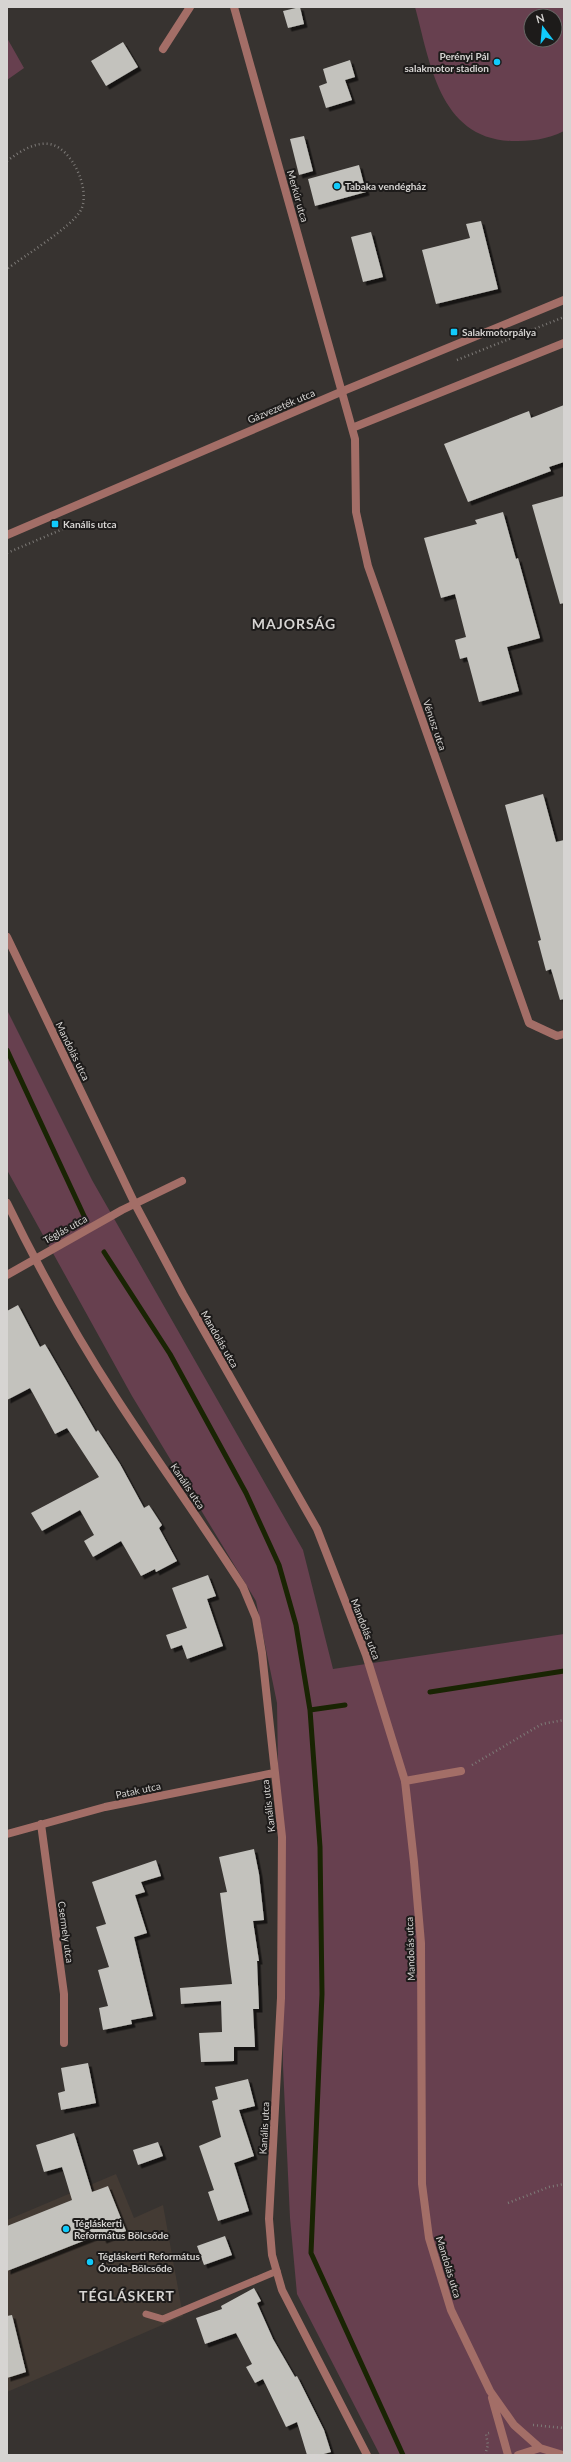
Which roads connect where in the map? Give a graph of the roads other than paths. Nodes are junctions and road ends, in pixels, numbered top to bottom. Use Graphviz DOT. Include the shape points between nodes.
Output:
graph roads {
  1 [pos="190,7"];
  2 [pos="234,7"];
  3 [pos="163,49"];
  4 [pos="564,300"];
  5 [pos="564,343"];
  6 [pos="343,391"];
  7 [pos="352,428"];
  8 [pos="7,535"];
  9 [pos="7,937"];
  10 [pos="564,1034"];
  11 [pos="182,1181"];
  12 [pos="7,1204"];
  13 [pos="134,1204"];
  14 [pos="34,1259"];
  15 [pos="7,1275"];
  16 [pos="461,1771"];
  17 [pos="274,1773"];
  18 [pos="404,1781"];
  19 [pos="41,1824"];
  20 [pos="7,1834"];
  21 [pos="64,2043"];
  22 [pos="277,2271"];
  23 [pos="146,2314"];
  24 [pos="490,2391"];
  25 [pos="540,2448"];
  26 [pos="561,2452"];
  27 [pos="367,2455"];
  28 [pos="508,2455"];
  29 [pos="518,2455"];
  1 -- 3 [label="street"];
  2 -- 6 [label="street, Merkúr utca"];
  4 -- 6 [label="street, Gázvezeték utca"];
  5 -- 7 [label="street"];
  6 -- 7 [label="street, Vénusz utca"];
  6 -- 8 [label="street, Gázvezeték utca"];
  7 -- 10 [label="street, Vénusz utca" via="355,439 356,512 374,580 529,1023 557,1036"];
  9 -- 13 [label="street, Mandolás utca"];
  11 -- 13 [label="street, Téglás utca"];
  12 -- 14 [label="street, Kanális utca"];
  13 -- 14 [label="street, Téglás utca"];
  13 -- 18 [label="street, Mandolás utca" via="317,1529 366,1655"];
  14 -- 15 [label="street, Téglás utca"];
  14 -- 17 [label="street, Kanális utca" via="117,1399 243,1587 256,1618 262,1653"];
  16 -- 18 [label="street"];
  17 -- 19 [label="street, Patak utca" via="113,1806"];
  17 -- 22 [label="street, Kanális utca" via="282,1836 281,1998 269,2219 272,2254"];
  18 -- 24 [label="street, Mandolás utca" via="421,1943 420,2128 426,2215 439,2274 452,2310"];
  19 -- 20 [label="street, Patak utca"];
  19 -- 21 [label="street, Csermely utca" via="64,1994"];
  22 -- 23 [label="lane" via="163,2319"];
  22 -- 27 [label="street, Kanális utca" via="282,2290"];
  24 -- 25 [label="street, Mandolás utca" via="514,2425"];
  24 -- 28 [label="street, Mandolás utca"];
  25 -- 26 [label="street"];
  25 -- 29 [label="street"];
}
